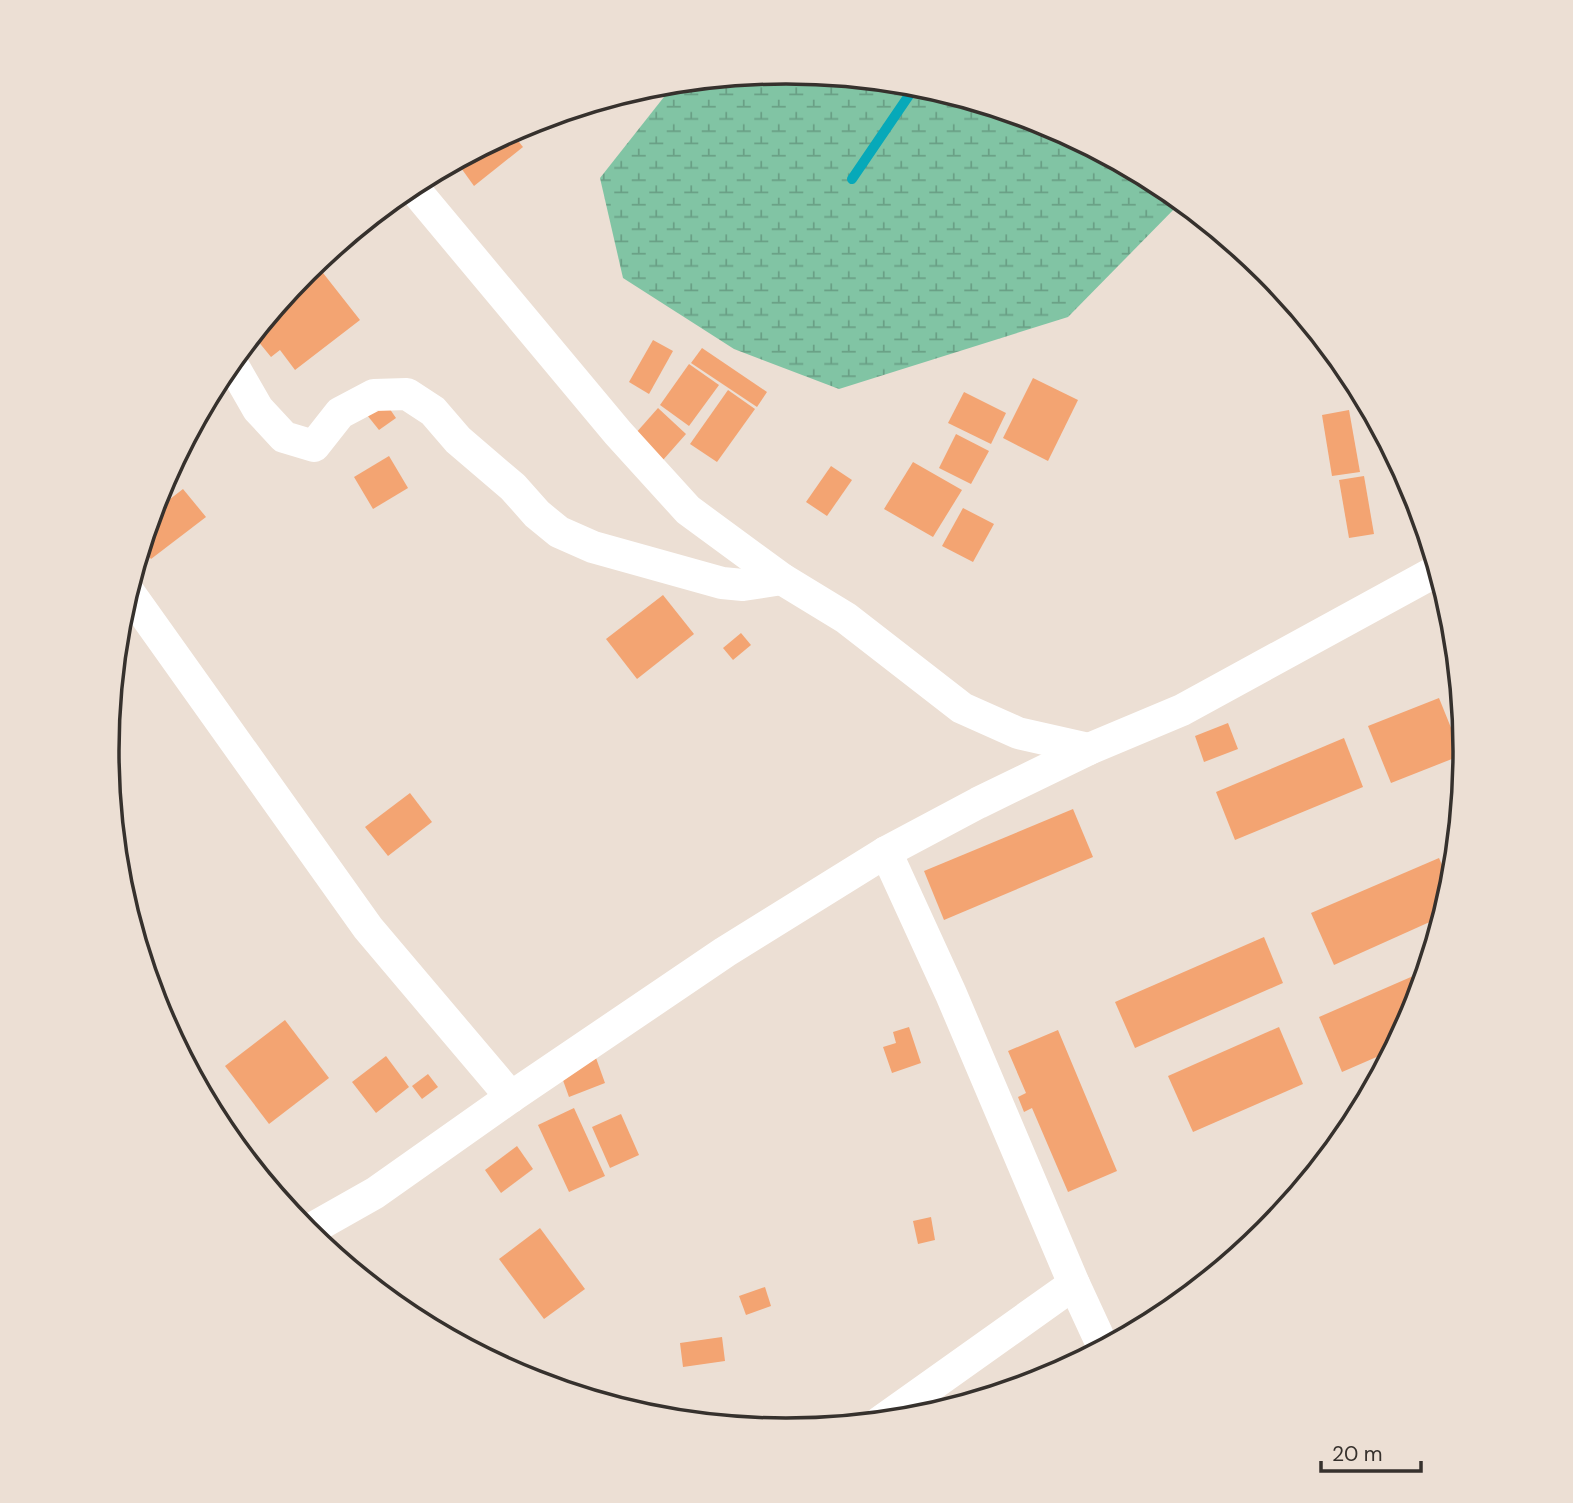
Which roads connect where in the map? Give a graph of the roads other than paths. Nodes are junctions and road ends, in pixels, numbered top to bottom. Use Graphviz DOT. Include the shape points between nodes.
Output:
graph roads {
  1 [pos="419,194"];
  2 [pos="237,373"];
  3 [pos="1430,575"];
  4 [pos="782,579"];
  5 [pos="136,603"];
  6 [pos="1089,749"];
  7 [pos="886,852"];
  8 [pos="512,1097"];
  9 [pos="318,1225"];
  10 [pos="1074,1284"];
  11 [pos="1100,1340"];
  12 [pos="898,1409"];
  1 -- 4 [label="street" via="688,510"];
  2 -- 4 [label="street" via="258,409 284,437 314,446 340,413 374,395 407,394 433,411 559,533 722,583"];
  3 -- 6 [label="street" via="1182,710"];
  4 -- 6 [label="street" via="846,618 962,708 1018,733"];
  5 -- 8 [label="street" via="368,929"];
  6 -- 7 [label="street"];
  7 -- 8 [label="street" via="725,952"];
  7 -- 10 [label="street"];
  8 -- 9 [label="street" via="375,1193"];
  10 -- 11 [label="street"];
  10 -- 12 [label="street"];
}
